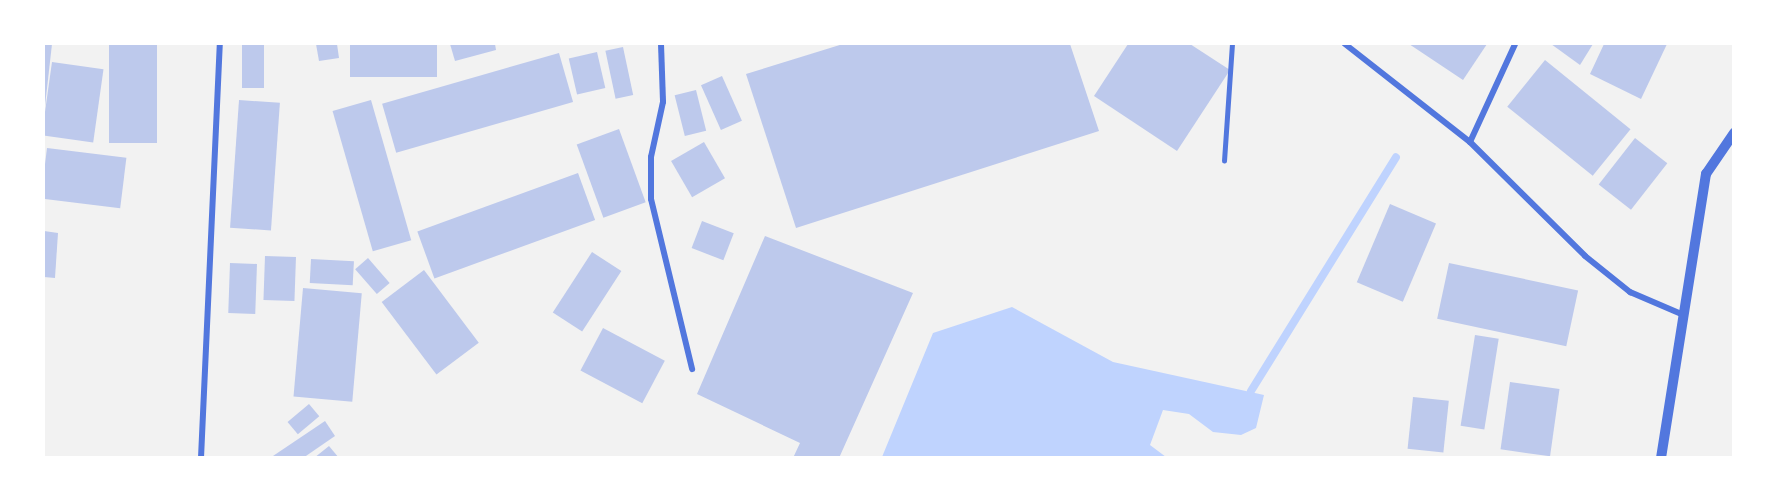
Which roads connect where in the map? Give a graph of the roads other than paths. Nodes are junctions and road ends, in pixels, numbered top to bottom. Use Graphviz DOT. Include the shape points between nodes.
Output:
graph roads {
  1 [pos="220,44"];
  2 [pos="661,44"];
  3 [pos="1232,44"];
  4 [pos="1345,44"];
  5 [pos="1515,44"];
  6 [pos="1734,133"];
  7 [pos="1470,142"];
  8 [pos="1224,161"];
  9 [pos="1685,316"];
  10 [pos="692,369"];
  11 [pos="201,458"];
  12 [pos="1661,458"];
  1 -- 11 [label="street"];
  2 -- 10 [label="street" via="663,102 651,157 651,199"];
  3 -- 8 [label="lane"];
  4 -- 7 [label="street"];
  5 -- 7 [label="street"];
  6 -- 9 [label="street" via="1706,174"];
  7 -- 9 [label="street" via="1584,256 1630,292"];
  9 -- 12 [label="street"];
}
